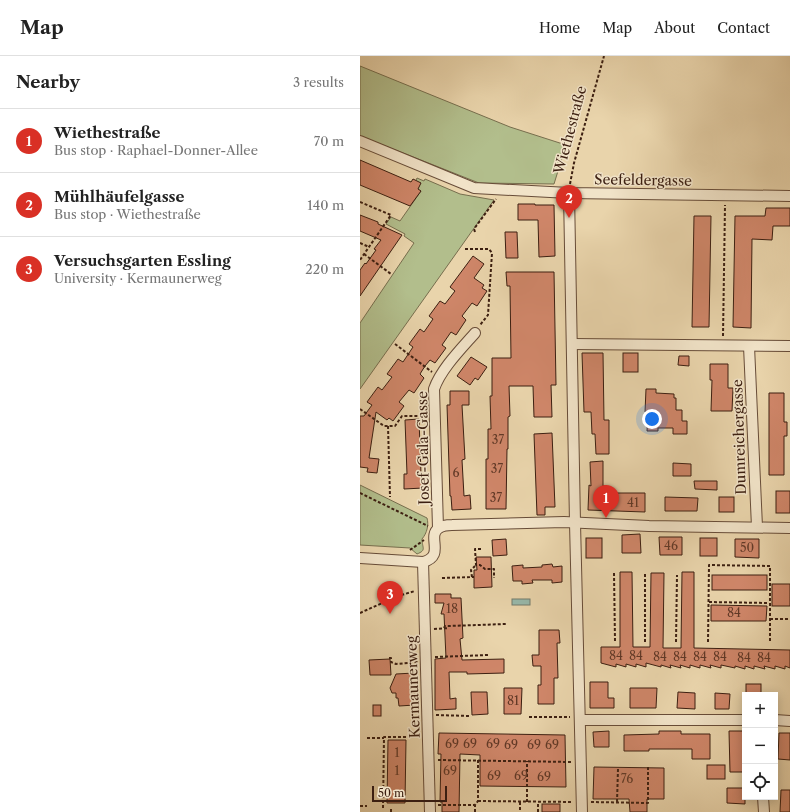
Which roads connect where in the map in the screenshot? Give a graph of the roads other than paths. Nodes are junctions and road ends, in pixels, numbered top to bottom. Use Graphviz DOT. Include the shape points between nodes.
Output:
graph roads {
  1 [pos="360,141"];
  2 [pos="568,193"];
  3 [pos="790,196"];
  4 [pos="475,333"];
  5 [pos="572,344"];
  6 [pos="749,346"];
  7 [pos="790,346"];
  8 [pos="575,523"];
  9 [pos="433,527"];
  10 [pos="756,527"];
  11 [pos="790,528"];
  12 [pos="360,558"];
  13 [pos="423,562"];
  14 [pos="580,719"];
  15 [pos="742,720"];
  16 [pos="778,720"];
  17 [pos="790,721"];
  18 [pos="763,800"];
  19 [pos="582,805"];
  20 [pos="430,808"];
  21 [pos="764,812"];
  1 -- 2 [label="street, Seefeldergasse" via="474,188"];
  2 -- 3 [label="street, Seefeldergasse"];
  2 -- 5 [label="street, Wiethestraße"];
  4 -- 9 [label="street, Josef-Gala-Gasse" via="460,350 434,389"];
  5 -- 6 [label="street"];
  5 -- 8 [label="street, Wiethestraße"];
  6 -- 7 [label="street"];
  6 -- 10 [label="street, Dumreichergasse"];
  8 -- 9 [label="street"];
  8 -- 10 [label="street"];
  8 -- 14 [label="street, Wiethestraße"];
  9 -- 13 [label="street, Josef-Gala-Gasse" via="434,556"];
  10 -- 11 [label="street"];
  12 -- 13 [label="street"];
  13 -- 20 [label="street, Kermaunerweg"];
  14 -- 15 [label="street"];
  14 -- 19 [label="street, Wiethestraße"];
  16 -- 17 [label="street"];
  18 -- 21 [label="street"];
}
